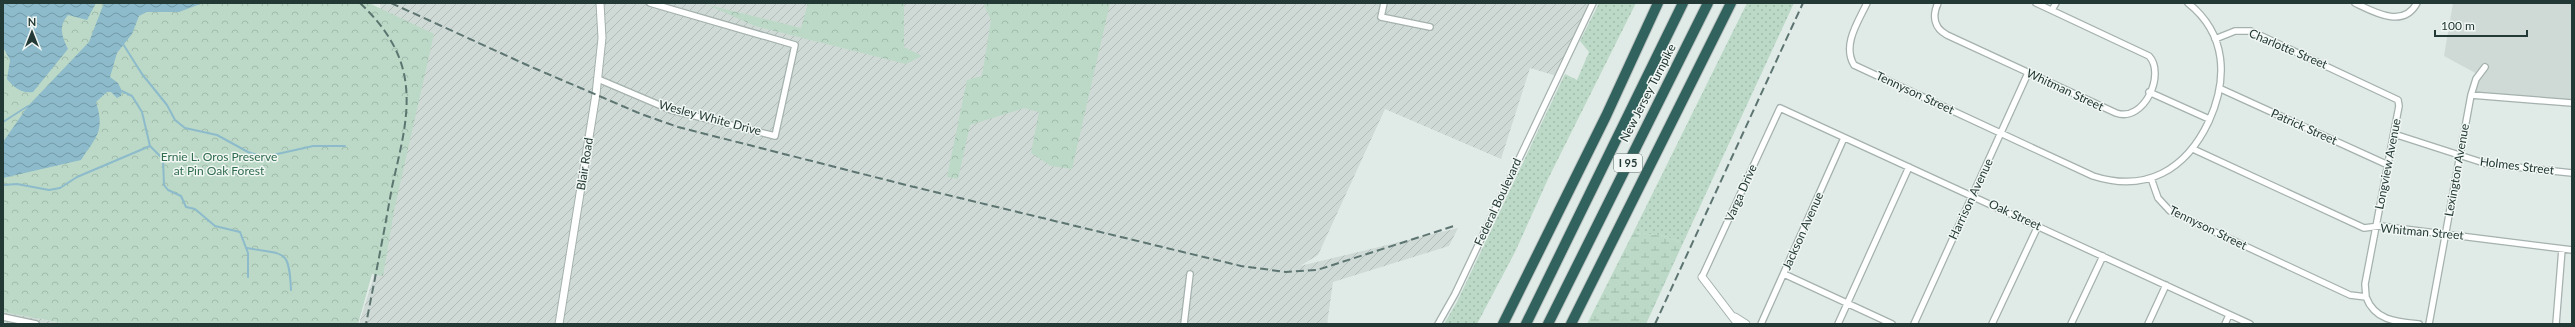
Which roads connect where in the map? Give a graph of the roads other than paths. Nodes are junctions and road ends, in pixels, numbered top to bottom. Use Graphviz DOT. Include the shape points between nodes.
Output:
graph roads {
  1 [pos="600,3"];
  2 [pos="650,3"];
  3 [pos="1384,3"];
  4 [pos="1593,3"];
  5 [pos="1658,3"];
  6 [pos="1683,3"];
  7 [pos="1708,3"];
  8 [pos="1731,3"];
  9 [pos="1866,3"];
  10 [pos="1938,3"];
  11 [pos="2036,3"];
  12 [pos="2056,3"];
  13 [pos="2188,3"];
  14 [pos="2355,3"];
  15 [pos="2417,3"];
  16 [pos="2052,10"];
  17 [pos="1430,27"];
  18 [pos="2215,39"];
  19 [pos="2486,67"];
  20 [pos="2028,73"];
  21 [pos="598,78"];
  22 [pos="2221,90"];
  23 [pos="2150,92"];
  24 [pos="2471,95"];
  25 [pos="2399,101"];
  26 [pos="2572,103"];
  27 [pos="1780,108"];
  28 [pos="2209,119"];
  29 [pos="2002,133"];
  30 [pos="2394,134"];
  31 [pos="1844,138"];
  32 [pos="2193,149"];
  33 [pos="2460,156"];
  34 [pos="2388,165"];
  35 [pos="1909,167"];
  36 [pos="2572,173"];
  37 [pos="2151,178"];
  38 [pos="1973,196"];
  39 [pos="2038,226"];
  40 [pos="2375,227"];
  41 [pos="2446,233"];
  42 [pos="2562,249"];
  43 [pos="2572,250"];
  44 [pos="2103,256"];
  45 [pos="1190,274"];
  46 [pos="1784,274"];
  47 [pos="1702,277"];
  48 [pos="2166,285"];
  49 [pos="2366,297"];
  50 [pos="1847,303"];
  51 [pos="1731,314"];
  52 [pos="2230,315"];
  53 [pos="3,317"];
  54 [pos="36,324"];
  55 [pos="559,324"];
  56 [pos="1184,324"];
  57 [pos="1438,324"];
  58 [pos="1503,324"];
  59 [pos="1526,324"];
  60 [pos="1548,324"];
  61 [pos="1571,324"];
  62 [pos="1738,324"];
  63 [pos="1746,324"];
  64 [pos="1761,324"];
  65 [pos="1838,324"];
  66 [pos="1892,324"];
  67 [pos="1914,324"];
  68 [pos="1992,324"];
  69 [pos="2071,324"];
  70 [pos="2148,324"];
  71 [pos="2225,324"];
  72 [pos="2250,324"];
  73 [pos="2419,324"];
  74 [pos="2429,324"];
  75 [pos="2556,324"];
  1 -- 21 [label="street, Blair Road" via="602,38"];
  2 -- 21 [label="street, Wesley White Drive" via="795,45 775,136 671,110"];
  3 -- 17 [label="street" via="1381,17"];
  4 -- 57 [label="street, Federal Boulevard" via="1467,269"];
  5 -- 58 [label="highway" via="1606,116"];
  6 -- 59 [label="highway, New Jersey Turnpike / I 95"];
  7 -- 60 [label="highway, New Jersey Turnpike / I 95"];
  8 -- 61 [label="highway, I 95"];
  9 -- 29 [label="street, Tennyson Street" via="1849,43 1849,57 1853,64"];
  10 -- 20 [label="street, Whitman Street" via="1934,18 1940,30"];
  11 -- 16 [label="street"];
  12 -- 16 [label="street"];
  13 -- 18 [label="street" via="2202,18"];
  14 -- 15 [label="street" via="2394,18 2409,12"];
  16 -- 23 [label="street" via="2149,56 2156,72"];
  18 -- 22 [label="street" via="2222,66"];
  18 -- 25 [label="street, Charlotte Street" via="2235,31 2251,31 2395,96"];
  19 -- 24 [label="street, Lexington Avenue" via="2476,79"];
  20 -- 23 [label="street, Whitman Street" via="2121,115 2130,115 2138,111"];
  20 -- 29 [label="street, Harrison Avenue"];
  21 -- 55 [label="street, Blair Road"];
  22 -- 28 [label="street"];
  22 -- 34 [label="street, Patrick Street"];
  23 -- 28 [label="street"];
  24 -- 26 [label="street"];
  24 -- 33 [label="street, Lexington Avenue"];
  25 -- 30 [label="street, Longview Avenue"];
  27 -- 31 [label="street, Oak Street"];
  27 -- 47 [label="street, Varga Drive"];
  28 -- 32 [label="street"];
  29 -- 37 [label="street, Tennyson Street" via="2102,179 2124,181"];
  29 -- 38 [label="street, Harrison Avenue"];
  30 -- 33 [label="street, Holmes Street"];
  30 -- 34 [label="street, Longview Avenue"];
  31 -- 35 [label="street, Oak Street"];
  31 -- 46 [label="street, Jackson Avenue"];
  32 -- 37 [label="street" via="2175,166"];
  32 -- 40 [label="street, Whitman Street" via="2360,226"];
  33 -- 36 [label="street, Holmes Street" via="2492,165"];
  33 -- 41 [label="street, Lexington Avenue"];
  34 -- 40 [label="street, Longview Avenue"];
  35 -- 38 [label="street, Oak Street"];
  35 -- 50 [label="street"];
  37 -- 49 [label="street, Tennyson Street" via="2158,198 2170,211 2350,295"];
  38 -- 39 [label="street, Oak Street"];
  38 -- 67 [label="street, Harrison Avenue"];
  39 -- 44 [label="street, Oak Street"];
  39 -- 68 [label="street"];
  40 -- 41 [label="street, Whitman Street"];
  40 -- 49 [label="street, Longview Avenue"];
  41 -- 42 [label="street, Whitman Street"];
  41 -- 74 [label="street, Lexington Avenue"];
  42 -- 43 [label="street, Whitman Street"];
  42 -- 75 [label="street"];
  44 -- 48 [label="street, Oak Street"];
  44 -- 69 [label="street"];
  45 -- 56 [label="street"];
  46 -- 50 [label="street"];
  46 -- 64 [label="street, Jackson Avenue"];
  47 -- 51 [label="street"];
  48 -- 52 [label="street, Oak Street"];
  48 -- 70 [label="street"];
  49 -- 73 [label="street" via="2374,311 2385,319"];
  50 -- 65 [label="street"];
  50 -- 66 [label="street"];
  51 -- 62 [label="street"];
  51 -- 63 [label="street"];
  52 -- 71 [label="street"];
  52 -- 72 [label="street, Oak Street"];
  53 -- 54 [label="street"];
}
